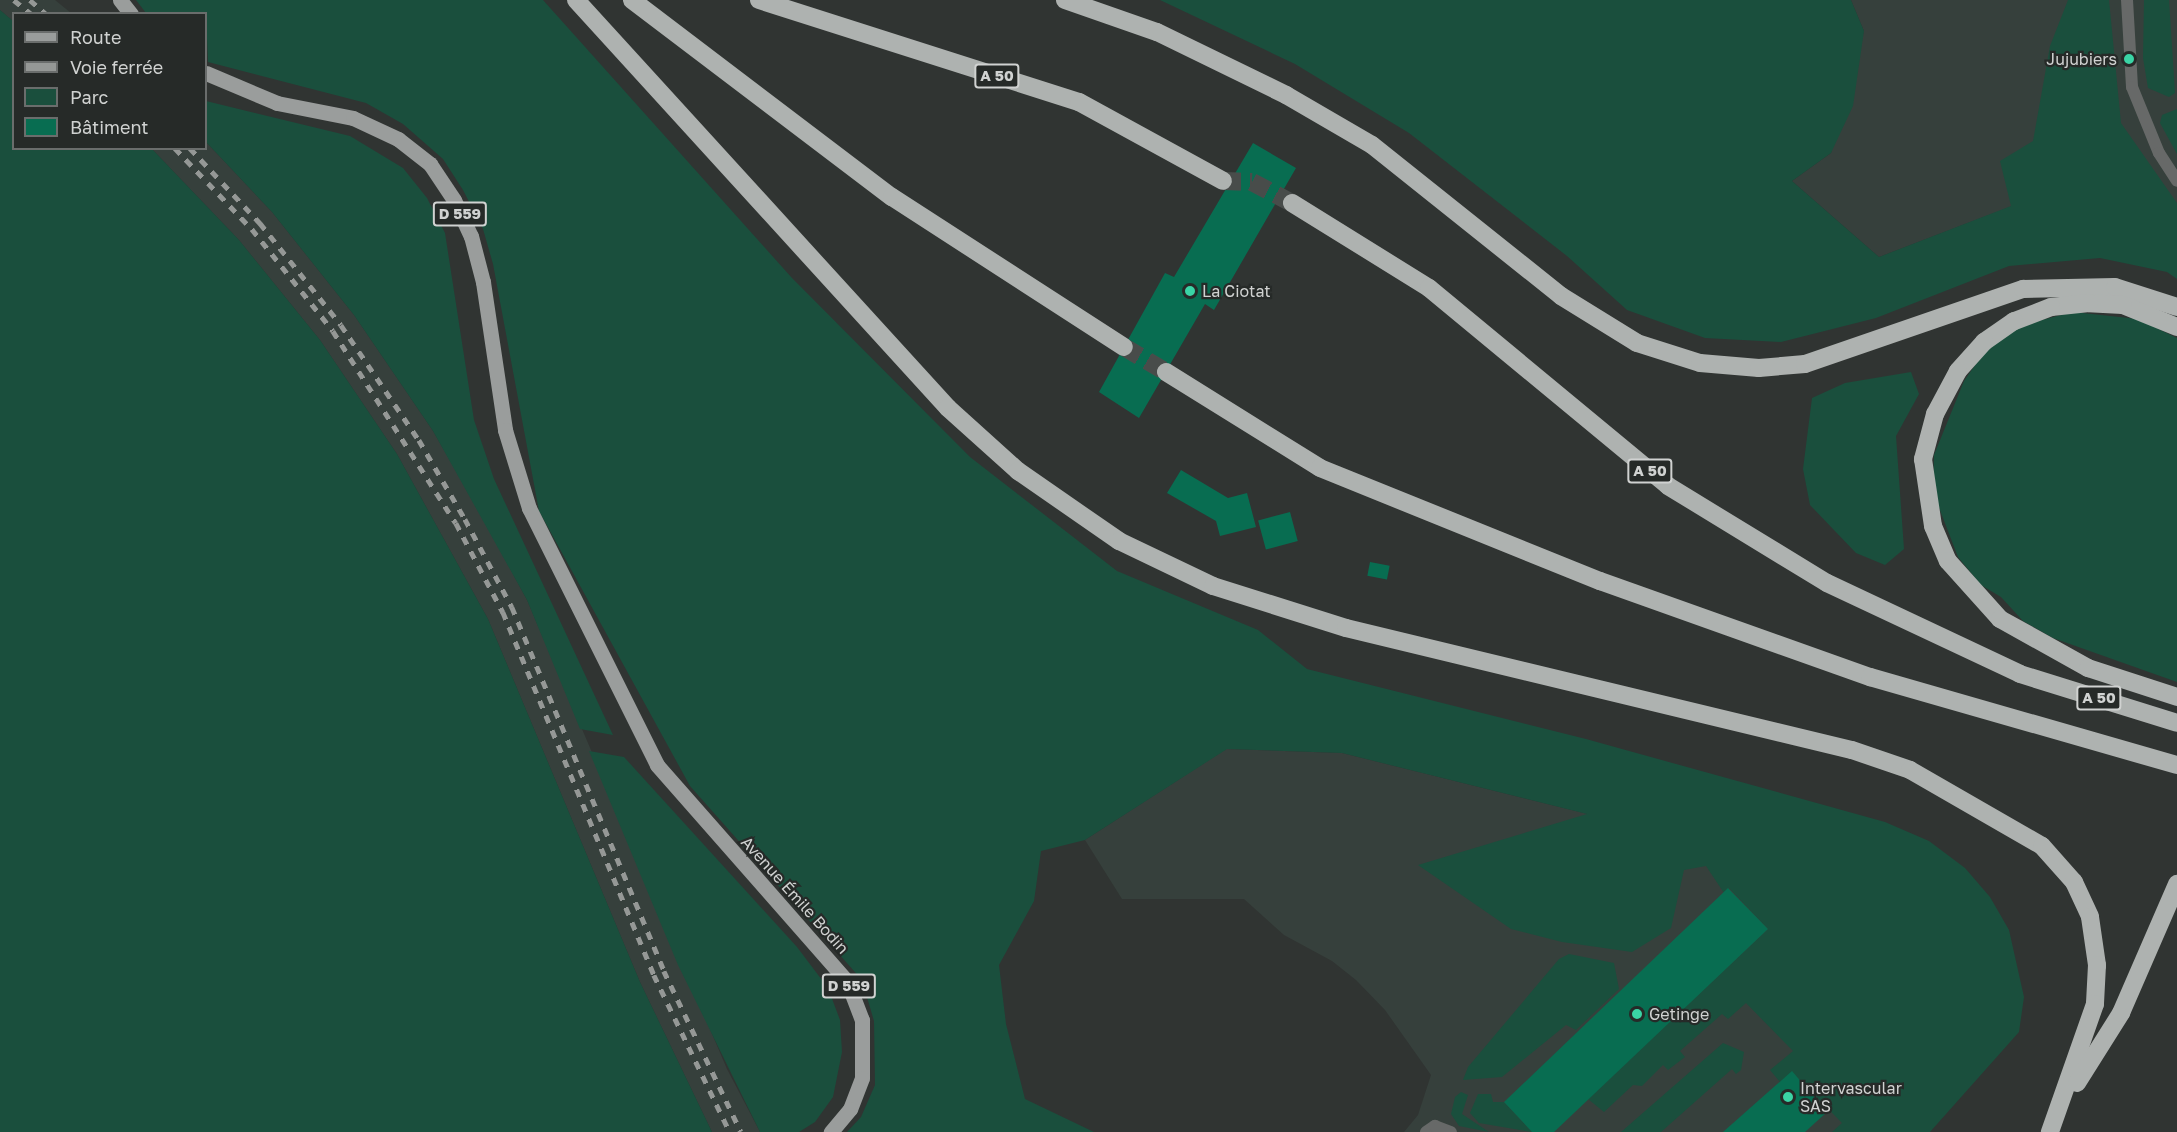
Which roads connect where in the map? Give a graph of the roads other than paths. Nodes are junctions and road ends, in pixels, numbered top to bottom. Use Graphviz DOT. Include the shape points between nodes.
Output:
graph roads {
  1 [pos="120,0"];
  2 [pos="576,0"];
  3 [pos="632,0"];
  4 [pos="759,0"];
  5 [pos="1065,0"];
  6 [pos="2127,0"];
  7 [pos="129,12"];
  8 [pos="207,73"];
  9 [pos="1223,181"];
  10 [pos="2177,182"];
  11 [pos="1292,203"];
  12 [pos="2177,307"];
  13 [pos="2177,327"];
  14 [pos="1124,347"];
  15 [pos="1166,372"];
  16 [pos="2177,697"];
  17 [pos="2177,723"];
  18 [pos="2177,765"];
  19 [pos="2177,884"];
  20 [pos="2062,1104"];
  21 [pos="1430,1129"];
  22 [pos="831,1132"];
  23 [pos="1451,1132"];
  24 [pos="2050,1132"];
  1 -- 7 [label="main road"];
  2 -- 20 [label="highway" via="948,408 1018,471 1119,541 1213,586 1346,628 1852,750 1910,770 2042,846 2074,882 2090,917 2097,965 2095,1004"];
  3 -- 14 [label="highway" via="892,197"];
  4 -- 9 [label="highway, A 50" via="1079,102"];
  5 -- 12 [label="highway" via="1157,32 1286,95 1372,145 1561,297 1637,343 1700,363 1759,368 1805,364 2023,289 2115,287"];
  6 -- 10 [label="street" via="2132,87 2159,153"];
  8 -- 22 [label="main road, Avenue Émile Bodin / D 559" via="277,103 353,118 398,139 430,164 471,236 483,282 505,430 529,508 657,765 847,981 862,1020 862,1078 850,1109"];
  11 -- 17 [label="highway, A 50" via="1429,288 1668,486 1827,583 2020,674"];
  13 -- 16 [label="highway" via="2123,305 2089,303 2051,307 2014,321 1984,342 1958,371 1935,414 1923,459 1933,526 1948,561 2000,619 2088,668"];
  15 -- 18 [label="highway" via="1320,468 1600,581 1870,677"];
  19 -- 20 [label="highway" via="2121,1013"];
  20 -- 24 [label="highway"];
  21 -- 23 [label="street"];
}
